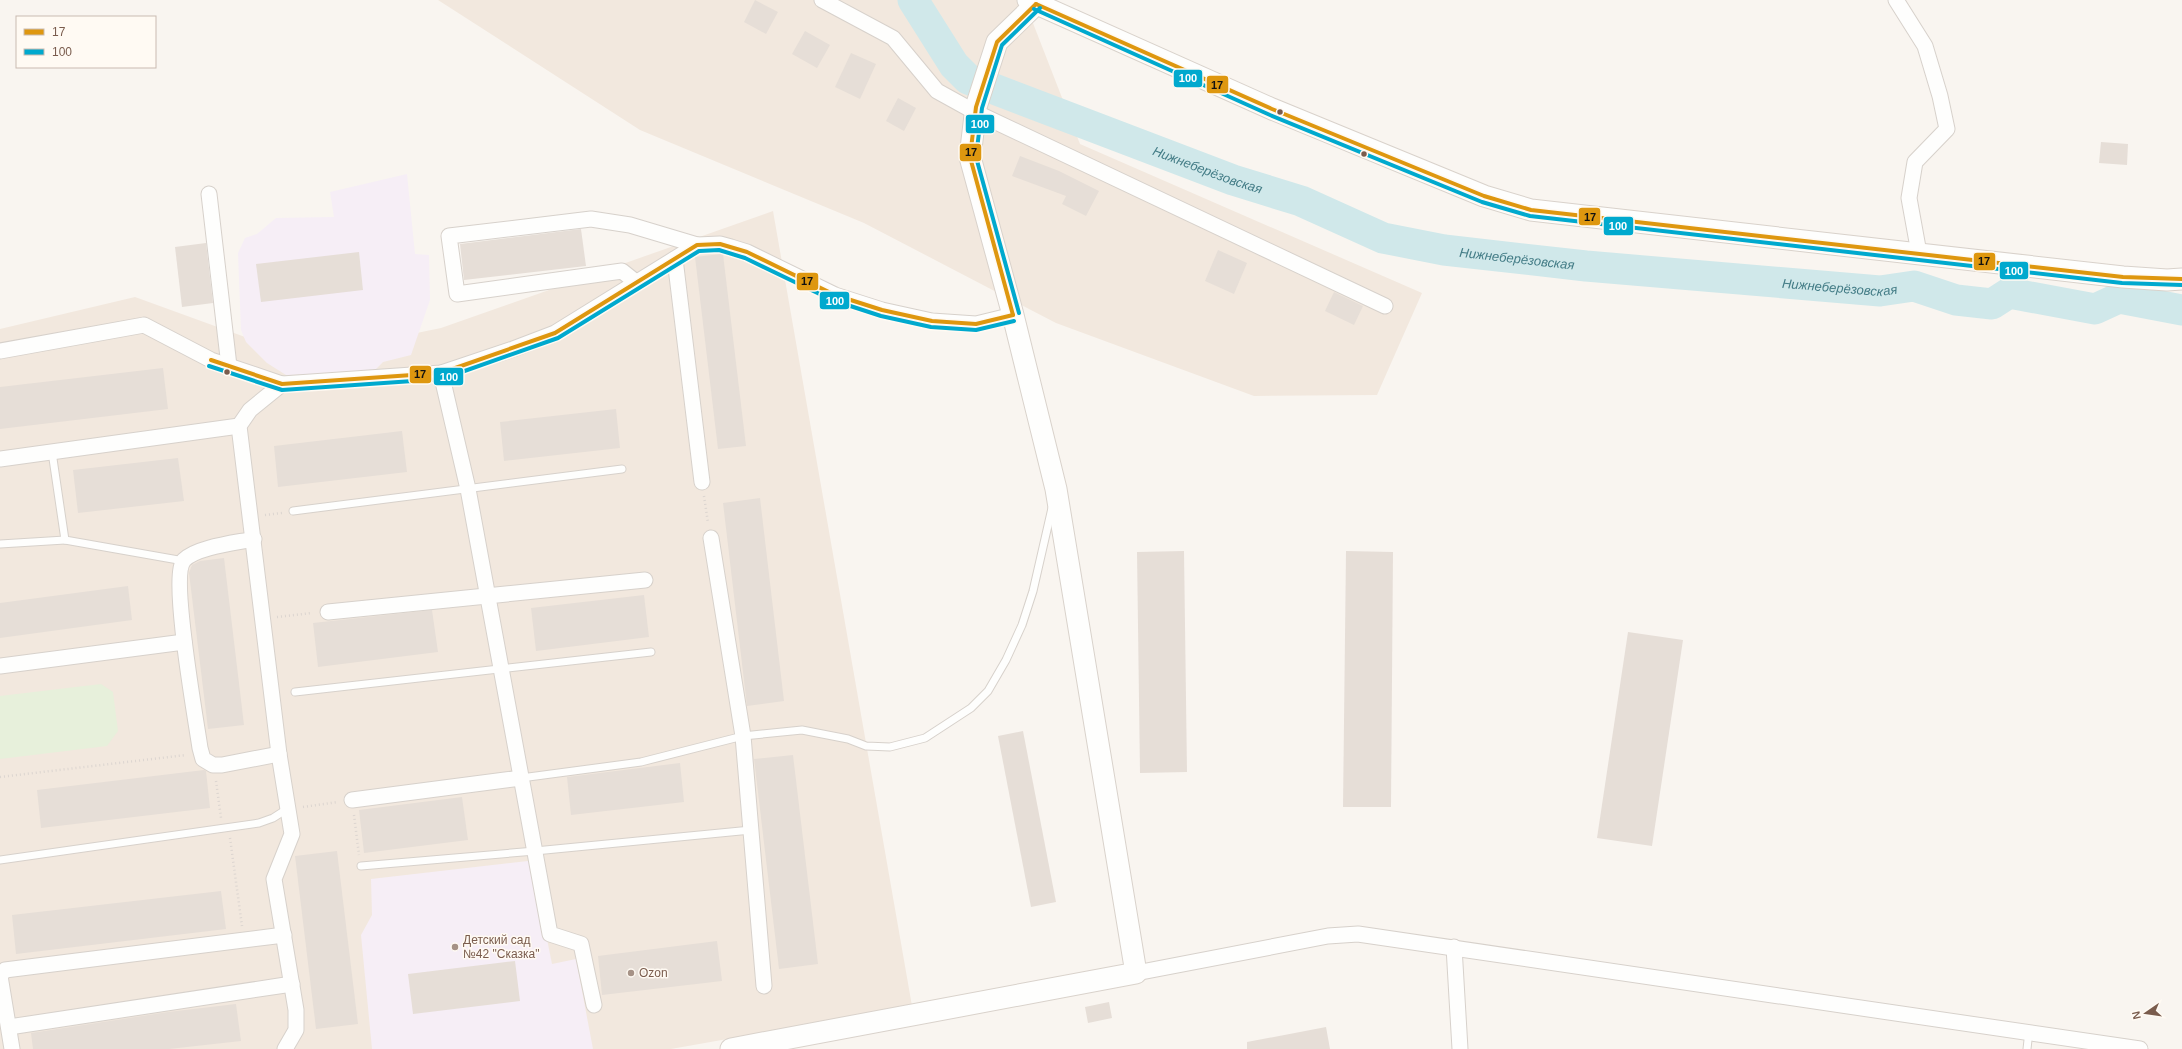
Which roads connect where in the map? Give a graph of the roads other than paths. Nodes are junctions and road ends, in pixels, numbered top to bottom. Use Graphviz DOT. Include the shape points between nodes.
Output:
graph roads {
  1 [pos="822,0"];
  2 [pos="1896,0"];
  3 [pos="1032,2"];
  4 [pos="975,112"];
  5 [pos="209,194"];
  6 [pos="697,245"];
  7 [pos="1919,253"];
  8 [pos="675,259"];
  9 [pos="2182,279"];
  10 [pos="637,283"];
  11 [pos="1385,306"];
  12 [pos="1013,315"];
  13 [pos="0,351"];
  14 [pos="229,366"];
  15 [pos="441,374"];
  16 [pos="282,384"];
  17 [pos="239,426"];
  18 [pos="52,452"];
  19 [pos="0,459"];
  20 [pos="622,469"];
  21 [pos="702,482"];
  22 [pos="468,489"];
  23 [pos="1056,489"];
  24 [pos="293,511"];
  25 [pos="711,538"];
  26 [pos="254,539"];
  27 [pos="64,540"];
  28 [pos="0,544"];
  29 [pos="184,561"];
  30 [pos="645,580"];
  31 [pos="488,596"];
  32 [pos="328,612"];
  33 [pos="184,642"];
  34 [pos="650,652"];
  35 [pos="0,666"];
  36 [pos="502,668"];
  37 [pos="295,692"];
  38 [pos="742,736"];
  39 [pos="279,754"];
  40 [pos="521,778"];
  41 [pos="352,800"];
  42 [pos="287,809"];
  43 [pos="751,830"];
  44 [pos="535,851"];
  45 [pos="0,860"];
  46 [pos="361,866"];
  47 [pos="284,935"];
  48 [pos="1454,947"];
  49 [pos="1136,973"];
  50 [pos="292,984"];
  51 [pos="764,986"];
  52 [pos="594,1005"];
  53 [pos="9,1027"];
  54 [pos="2029,1031"];
  55 [pos="12,1049"];
  56 [pos="285,1049"];
  57 [pos="731,1049"];
  58 [pos="1460,1049"];
  59 [pos="2027,1049"];
  60 [pos="2140,1049"];
  1 -- 4 [label="street" via="893,38 937,91"];
  2 -- 7 [label="street" via="1925,46 1947,129 1915,162 1909,198"];
  3 -- 4 [label="street" via="998,42"];
  3 -- 7 [label="street" via="1272,109 1484,196 1531,210 1620,222"];
  4 -- 11 [label="street"];
  4 -- 12 [label="street" via="970,157"];
  5 -- 14 [label="street"];
  6 -- 8 [label="street"];
  6 -- 10 [label="street" via="630,225 591,220 449,236 457,294 622,271"];
  6 -- 12 [label="street" via="720,244 747,252 835,295 882,310 932,321 976,324"];
  7 -- 9 [label="street" via="2123,277"];
  8 -- 10 [label="street"];
  8 -- 21 [label="street"];
  10 -- 15 [label="street" via="555,333"];
  12 -- 23 [label="street"];
  13 -- 14 [label="street" via="144,325 211,360"];
  14 -- 16 [label="street"];
  15 -- 16 [label="street"];
  15 -- 22 [label="street"];
  16 -- 17 [label="street" via="250,410"];
  17 -- 18 [label="street"];
  17 -- 26 [label="street"];
  18 -- 19 [label="street"];
  18 -- 27 [label="lane"];
  20 -- 22 [label="lane"];
  22 -- 24 [label="lane"];
  22 -- 31 [label="street"];
  23 -- 38 [label="lane" via="1033,591 1022,625 988,691 971,708 925,738 890,747 866,746 802,730"];
  23 -- 49 [label="street"];
  25 -- 38 [label="street"];
  26 -- 29 [label="street" via="198,552"];
  26 -- 39 [label="street"];
  27 -- 28 [label="lane"];
  27 -- 29 [label="lane"];
  29 -- 33 [label="street" via="179,575 179,590"];
  30 -- 31 [label="street"];
  31 -- 32 [label="street"];
  31 -- 36 [label="street"];
  33 -- 35 [label="street"];
  33 -- 39 [label="street" via="203,759 213,765"];
  34 -- 36 [label="lane"];
  36 -- 37 [label="lane"];
  36 -- 40 [label="street"];
  38 -- 40 [label="lane" via="641,762"];
  38 -- 43 [label="street"];
  39 -- 42 [label="street"];
  40 -- 41 [label="street"];
  40 -- 44 [label="street"];
  42 -- 45 [label="lane" via="259,823"];
  42 -- 47 [label="street" via="292,834 274,879"];
  43 -- 44 [label="lane"];
  43 -- 51 [label="street"];
  44 -- 46 [label="lane"];
  44 -- 52 [label="street" via="550,934 581,944"];
  47 -- 50 [label="street"];
  47 -- 53 [label="street" via="5,970 0,976"];
  48 -- 49 [label="street" via="1358,934 1328,936"];
  48 -- 54 [label="street"];
  48 -- 58 [label="street"];
  49 -- 57 [label="street"];
  50 -- 53 [label="street"];
  50 -- 56 [label="street" via="296,1030"];
  53 -- 55 [label="street"];
  54 -- 59 [label="lane"];
  54 -- 60 [label="street"];
}
